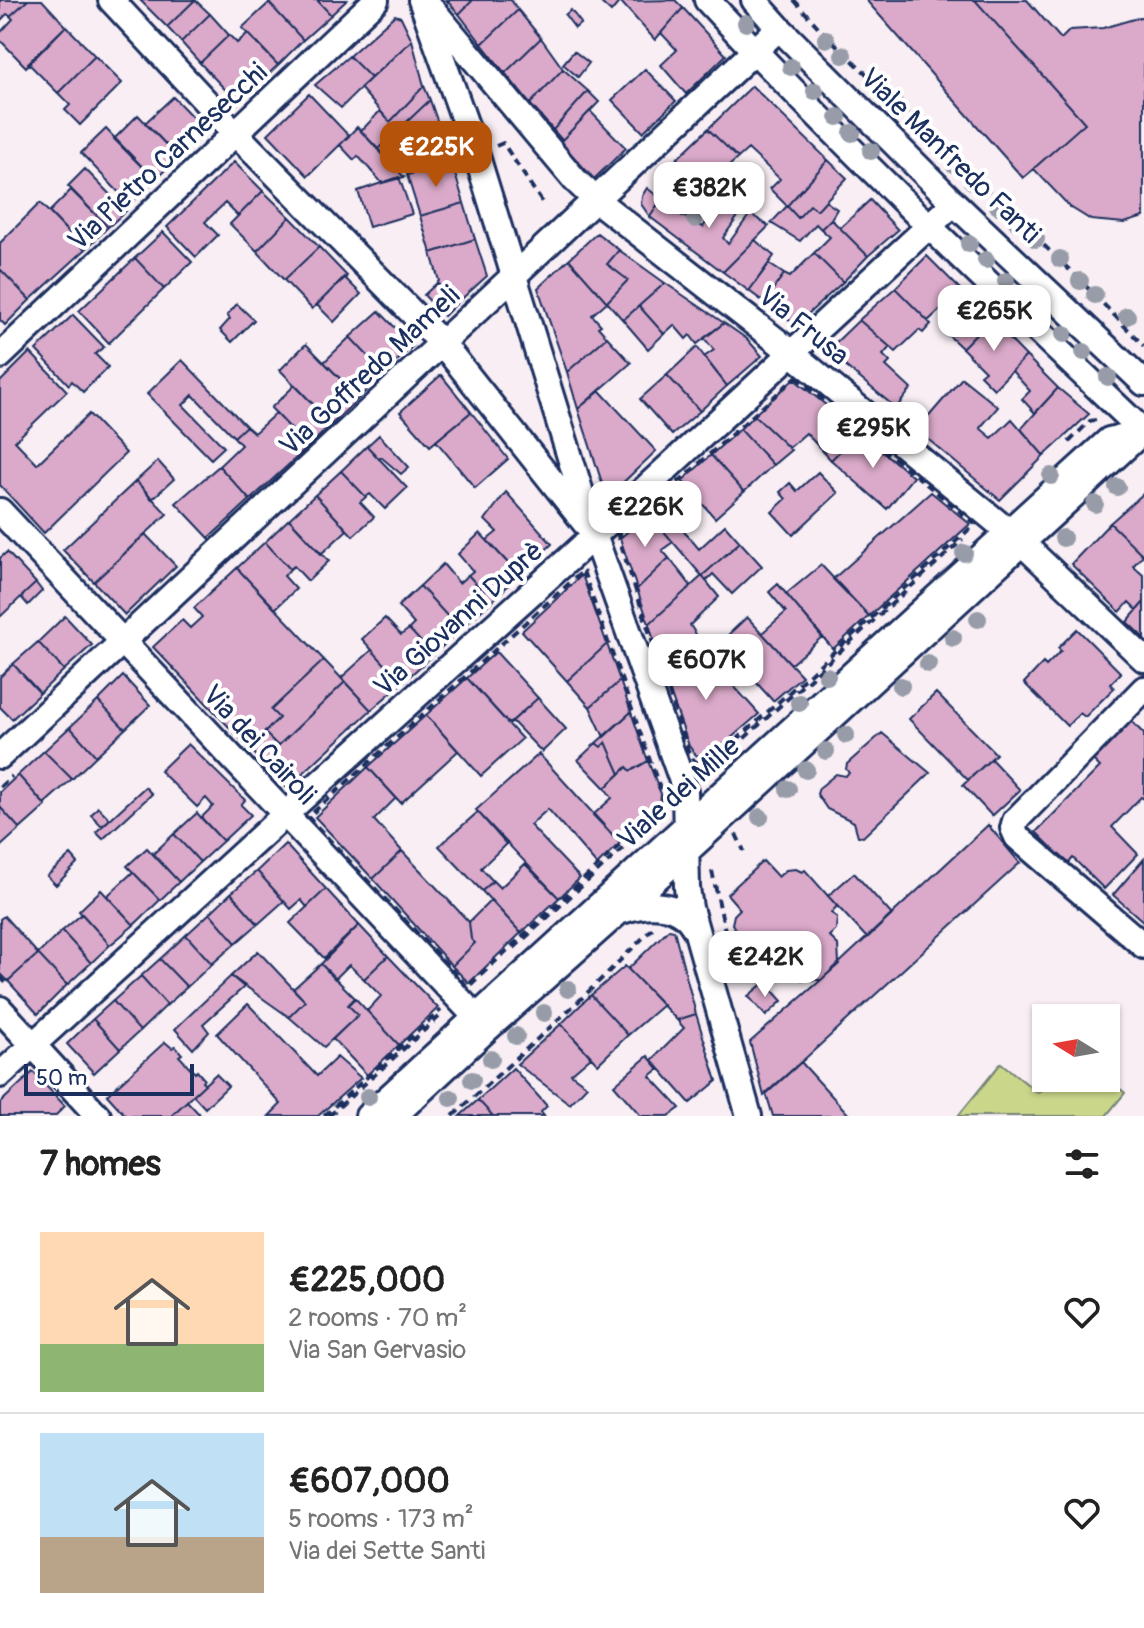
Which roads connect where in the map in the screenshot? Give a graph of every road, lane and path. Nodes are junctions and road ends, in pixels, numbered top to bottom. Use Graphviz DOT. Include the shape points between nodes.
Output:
graph roads {
  1 [pos="111,0"];
  2 [pos="376,0"];
  3 [pos="423,0"];
  4 [pos="707,0"];
  5 [pos="754,0"];
  6 [pos="794,0"];
  7 [pos="779,28"];
  8 [pos="755,52"];
  9 [pos="235,133"];
  10 [pos="490,148"];
  11 [pos="596,200"];
  12 [pos="954,203"];
  13 [pos="544,205"];
  14 [pos="931,226"];
  15 [pos="514,276"];
  16 [pos="442,343"];
  17 [pos="1144,346"];
  18 [pos="0,356"];
  19 [pos="794,365"];
  20 [pos="1144,383"];
  21 [pos="1098,420"];
  22 [pos="1144,431"];
  23 [pos="1069,442"];
  24 [pos="0,511"];
  25 [pos="1000,529"];
  26 [pos="594,535"];
  27 [pos="123,641"];
  28 [pos="1144,659"];
  29 [pos="1144,689"];
  30 [pos="0,756"];
  31 [pos="675,797"];
  32 [pos="285,814"];
  33 [pos="686,826"];
  34 [pos="733,828"];
  35 [pos="744,851"];
  36 [pos="686,852"];
  37 [pos="620,911"];
  38 [pos="655,926"];
  39 [pos="697,934"];
  40 [pos="1144,946"];
  41 [pos="461,1002"];
  42 [pos="0,1009"];
  43 [pos="33,1045"];
  44 [pos="0,1075"];
  45 [pos="98,1116"];
  46 [pos="326,1116"];
  47 [pos="368,1116"];
  48 [pos="394,1116"];
  49 [pos="453,1116"];
  50 [pos="749,1116"];
  1 -- 9 [label="street"];
  2 -- 9 [label="street, Via Pietro Carnesecchi"];
  3 -- 11 [label="street, Via Frusa"];
  3 -- 15 [label="street"];
  4 -- 8 [label="street"];
  5 -- 7 [label="street, Viale Manfredo Fanti"];
  6 -- 17 [label="path"];
  7 -- 8 [label="street, Via Goffredo Mameli"];
  7 -- 12 [label="street, Viale Manfredo Fanti"];
  8 -- 11 [label="street, Via Goffredo Mameli"];
  8 -- 14 [label="street"];
  9 -- 16 [label="street"];
  9 -- 18 [label="street, Via Pietro Carnesecchi"];
  10 -- 13 [label="path" via="503,143"];
  11 -- 15 [label="street, Via Goffredo Mameli"];
  11 -- 19 [label="street, Via Frusa"];
  12 -- 14 [label="street, Via Giovanni Duprè"];
  12 -- 20 [label="street, Viale Manfredo Fanti"];
  14 -- 19 [label="street, Via Giovanni Duprè"];
  14 -- 22 [label="street"];
  15 -- 16 [label="street, Via Goffredo Mameli"];
  15 -- 26 [label="street"];
  16 -- 26 [label="street"];
  16 -- 27 [label="street, Via Goffredo Mameli"];
  19 -- 25 [label="street, Via Frusa"];
  19 -- 25 [label="path" via="618,536 696,763 709,765"];
  19 -- 26 [label="street, Via Giovanni Duprè"];
  21 -- 23 [label="path" via="1090,421"];
  22 -- 25 [label="street, Viale dei Mille" via="1109,440"];
  24 -- 27 [label="street, Via dei Cairoli"];
  25 -- 28 [label="street, Via Frusa"];
  25 -- 31 [label="path" via="947,553"];
  25 -- 33 [label="street, Viale dei Mille"];
  25 -- 36 [label="street, Viale dei Mille"];
  26 -- 31 [label="street"];
  26 -- 32 [label="street, Via Giovanni Duprè"];
  27 -- 30 [label="street, Via Goffredo Mameli"];
  27 -- 32 [label="street, Via dei Cairoli"];
  29 -- 40 [label="street" via="1013,828 1017,837"];
  31 -- 33 [label="street"];
  31 -- 41 [label="path"];
  31 -- 41 [label="path" via="468,987"];
  32 -- 41 [label="street, Via dei Cairoli"];
  32 -- 43 [label="street, Via Giovanni Duprè"];
  33 -- 36 [label="street"];
  33 -- 41 [label="street, Viale dei Mille"];
  34 -- 35 [label="path"];
  36 -- 37 [label="street, Viale dei Mille"];
  36 -- 39 [label="street"];
  37 -- 39 [label="street" via="644,905 675,909 688,917"];
  37 -- 48 [label="street, Viale dei Mille"];
  38 -- 49 [label="path"];
  39 -- 50 [label="street"];
  41 -- 46 [label="path"];
  41 -- 46 [label="path" via="444,1008"];
  41 -- 47 [label="street, Viale dei Mille"];
  42 -- 43 [label="street"];
  43 -- 44 [label="street, Via Giovanni Duprè"];
  43 -- 45 [label="street"];
}
